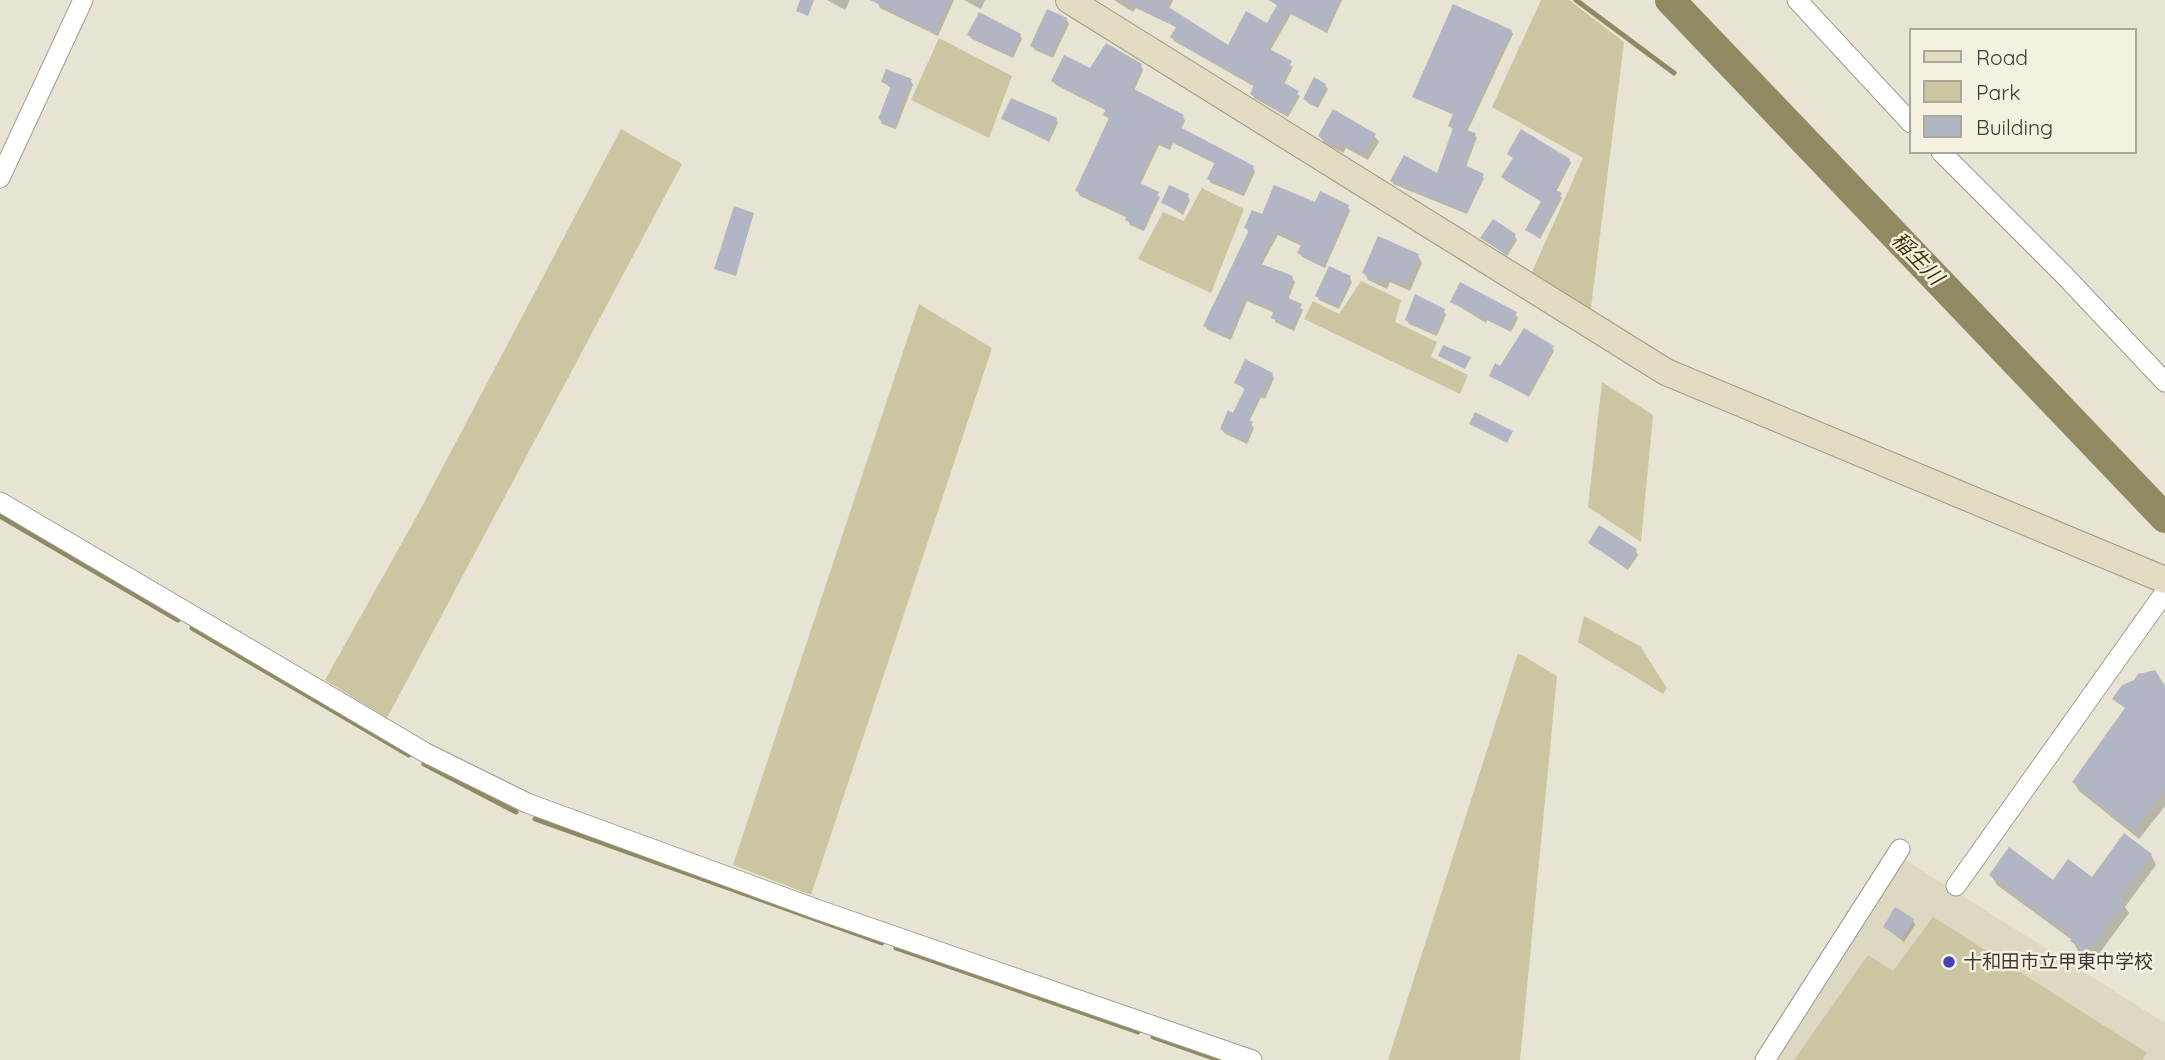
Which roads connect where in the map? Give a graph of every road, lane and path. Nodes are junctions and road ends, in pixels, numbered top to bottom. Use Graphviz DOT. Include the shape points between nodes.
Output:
graph roads {
  1 [pos="83,0"];
  2 [pos="1069,0"];
  3 [pos="1797,0"];
  4 [pos="1910,122"];
  5 [pos="1943,154"];
  6 [pos="0,178"];
  7 [pos="2165,382"];
  8 [pos="0,502"];
  9 [pos="2165,580"];
  10 [pos="2165,592"];
  11 [pos="1900,849"];
  12 [pos="1956,886"];
  13 [pos="1252,1060"];
  14 [pos="1765,1060"];
  1 -- 6 [label="street"];
  2 -- 9 [label="street" via="1666,372"];
  3 -- 4 [label="street"];
  5 -- 7 [label="street"];
  8 -- 13 [label="street" via="426,753 527,803"];
  10 -- 12 [label="street"];
  11 -- 14 [label="street"];
}
